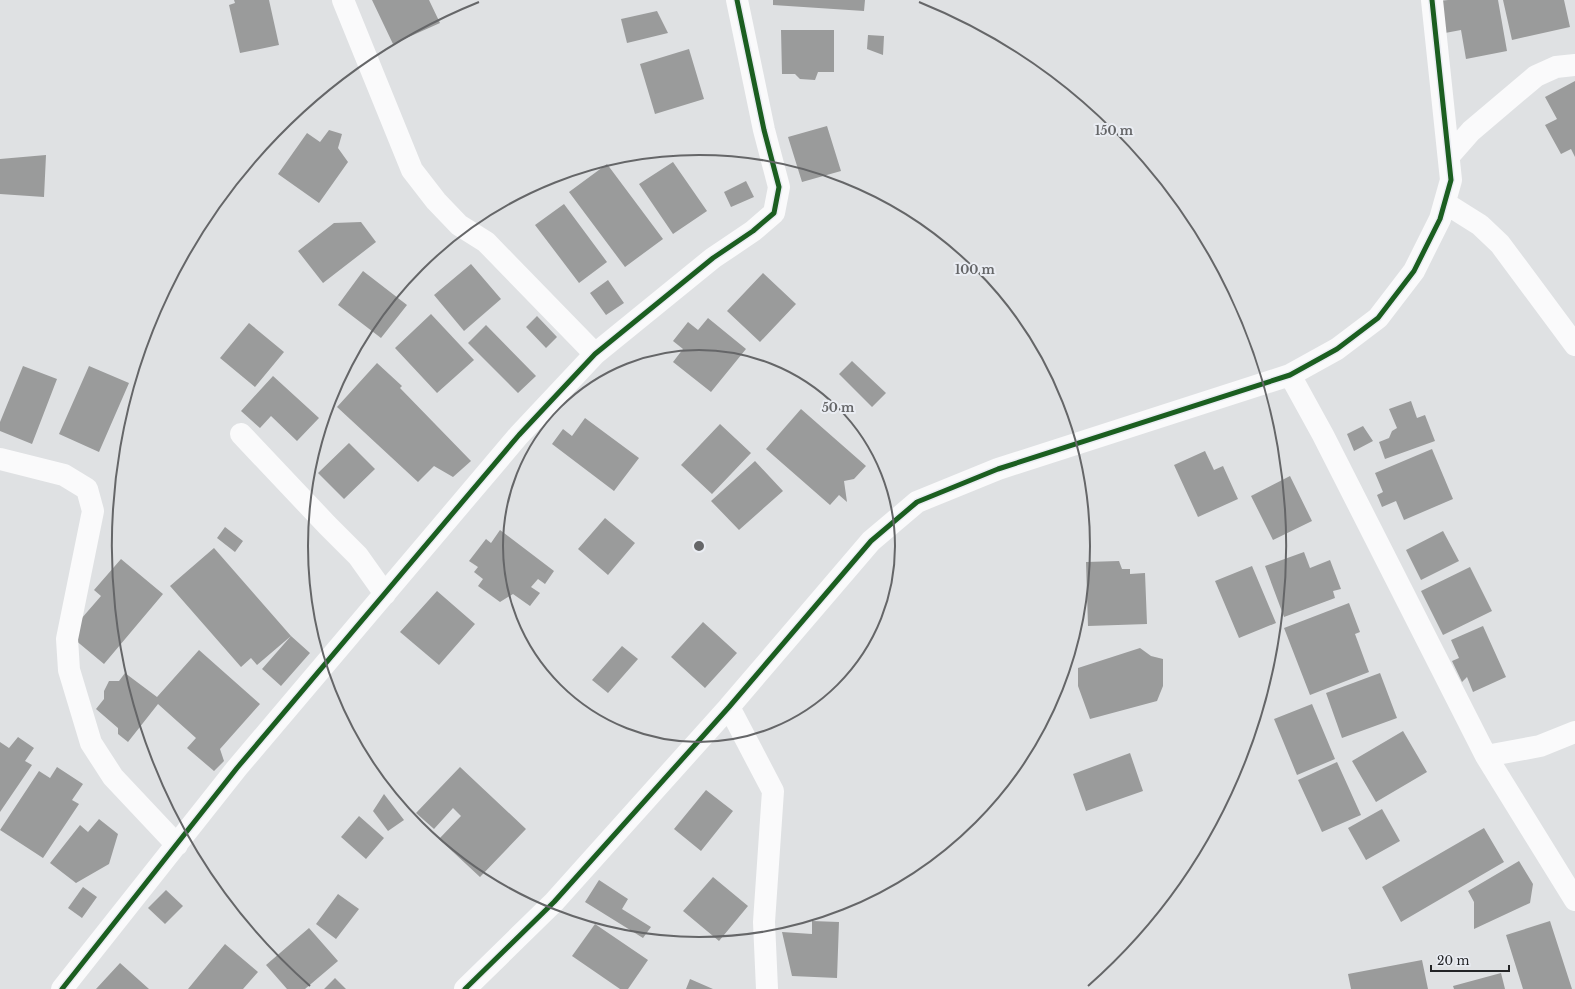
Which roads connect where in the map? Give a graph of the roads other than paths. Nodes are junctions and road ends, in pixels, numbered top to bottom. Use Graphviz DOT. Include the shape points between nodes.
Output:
graph roads {
  1 [pos="342,0"];
  2 [pos="736,0"];
  3 [pos="1432,0"];
  4 [pos="1575,65"];
  5 [pos="1449,156"];
  6 [pos="1445,203"];
  7 [pos="1575,345"];
  8 [pos="596,354"];
  9 [pos="1290,375"];
  10 [pos="241,434"];
  11 [pos="0,459"];
  12 [pos="385,594"];
  13 [pos="728,707"];
  14 [pos="1575,732"];
  15 [pos="1486,756"];
  16 [pos="177,844"];
  17 [pos="1575,900"];
  18 [pos="62,989"];
  19 [pos="465,989"];
  20 [pos="767,989"];
  1 -- 8 [label="street" via="412,170 459,225 486,242"];
  2 -- 8 [label="street" via="779,187 774,213 753,231 713,258"];
  3 -- 5 [label="street"];
  4 -- 5 [label="street" via="1556,67 1536,76 1471,131"];
  5 -- 6 [label="street" via="1451,180"];
  6 -- 7 [label="street" via="1480,225 1500,244"];
  6 -- 9 [label="street" via="1440,219 1414,270 1378,318 1337,349"];
  8 -- 12 [label="street" via="519,435"];
  9 -- 13 [label="street" via="998,469 917,502 871,541"];
  9 -- 15 [label="street"];
  10 -- 12 [label="street" via="358,556"];
  11 -- 16 [label="street" via="64,475 87,489 93,511 67,639 68,670 91,743 113,778"];
  12 -- 16 [label="street" via="237,768"];
  13 -- 19 [label="street" via="554,902"];
  13 -- 20 [label="street" via="773,791 764,922"];
  14 -- 15 [label="street" via="1540,746"];
  15 -- 17 [label="street"];
  16 -- 18 [label="street"];
}
